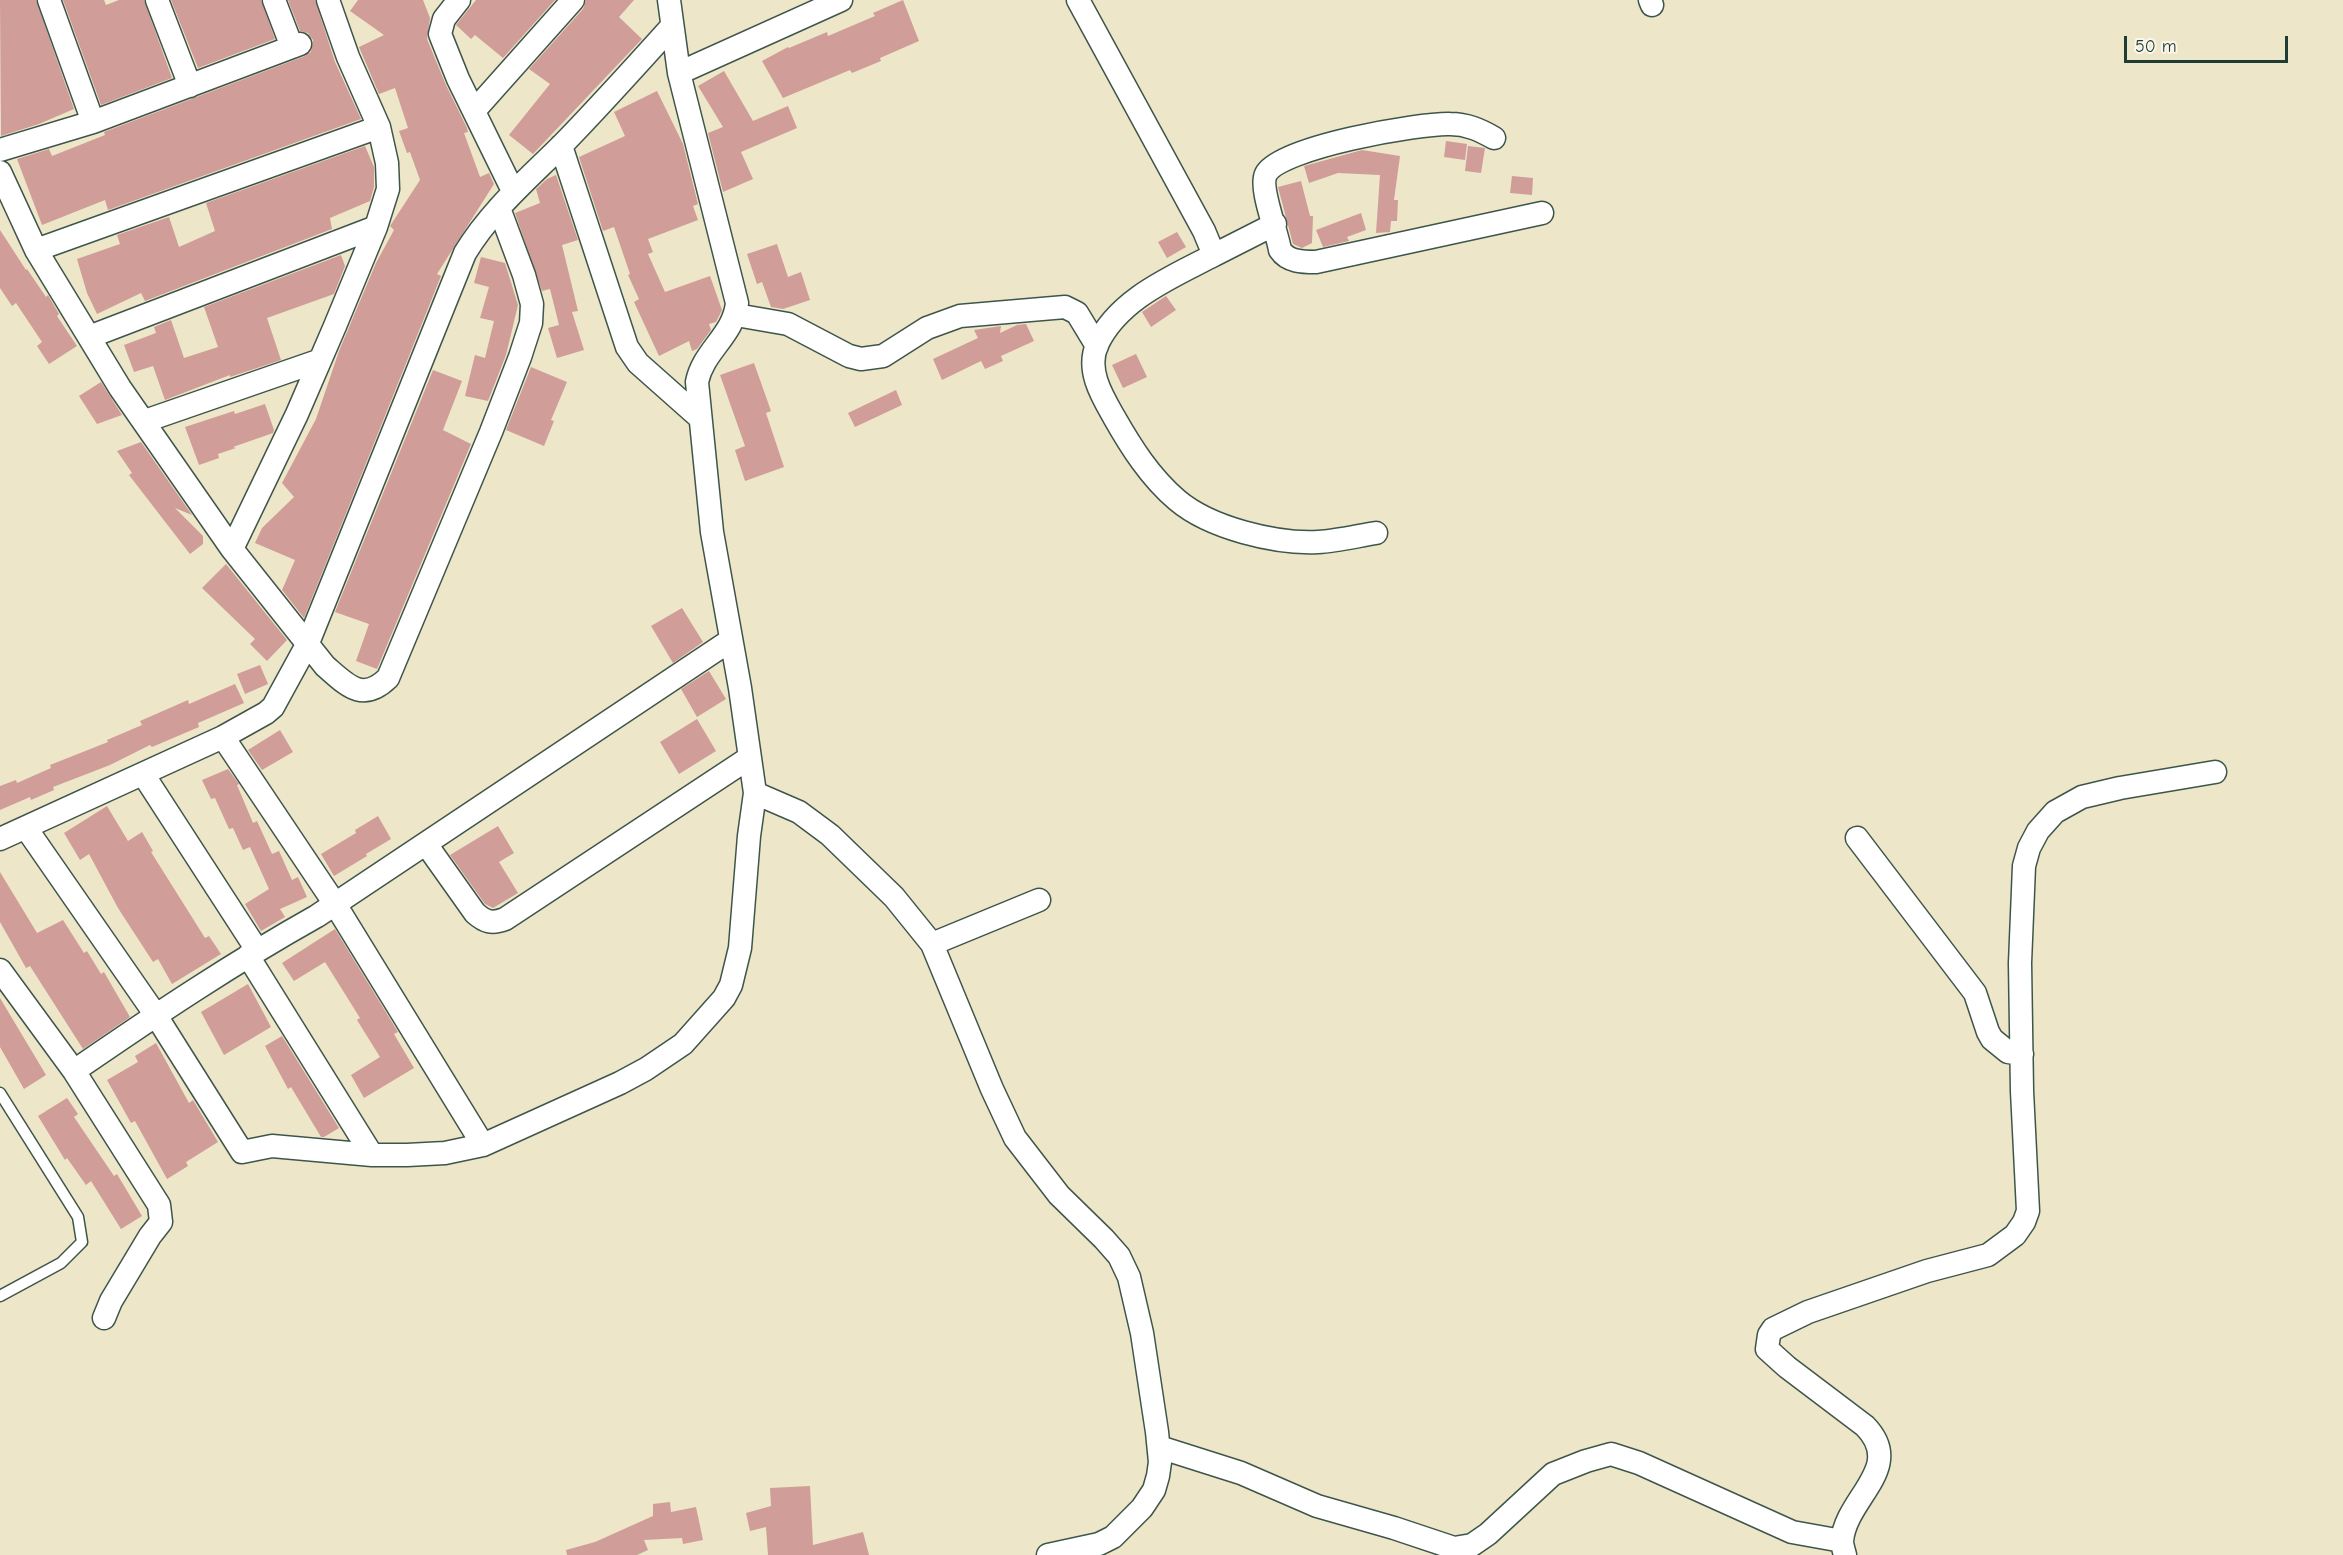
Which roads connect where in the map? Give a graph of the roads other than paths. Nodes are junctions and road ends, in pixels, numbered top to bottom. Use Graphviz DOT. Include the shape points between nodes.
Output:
graph roads {
  1 [pos="49,0"];
  2 [pos="157,0"];
  3 [pos="274,0"];
  4 [pos="328,0"];
  5 [pos="459,0"];
  6 [pos="573,0"];
  7 [pos="669,0"];
  8 [pos="841,0"];
  9 [pos="1078,0"];
  10 [pos="672,26"];
  11 [pos="679,73"];
  12 [pos="190,86"];
  13 [pos="474,111"];
  14 [pos="93,122"];
  15 [pos="379,128"];
  16 [pos="1494,138"];
  17 [pos="561,146"];
  18 [pos="0,150"];
  19 [pos="0,172"];
  20 [pos="506,199"];
  21 [pos="1542,213"];
  22 [pos="1275,224"];
  23 [pos="376,227"];
  24 [pos="36,250"];
  25 [pos="1214,255"];
  26 [pos="736,315"];
  27 [pos="89,337"];
  28 [pos="1096,346"];
  29 [pos="318,361"];
  30 [pos="700,418"];
  31 [pos="145,421"];
  32 [pos="1376,533"];
  33 [pos="232,549"];
  34 [pos="731,639"];
  35 [pos="308,643"];
  36 [pos="223,737"];
  37 [pos="749,758"];
  38 [pos="2215,772"];
  39 [pos="143,774"];
  40 [pos="755,793"];
  41 [pos="26,828"];
  42 [pos="0,838"];
  43 [pos="1857,838"];
  44 [pos="426,844"];
  45 [pos="1039,900"];
  46 [pos="335,904"];
  47 [pos="932,944"];
  48 [pos="253,953"];
  49 [pos="0,970"];
  50 [pos="155,1014"];
  51 [pos="2022,1054"];
  52 [pos="74,1071"];
  53 [pos="0,1093"];
  54 [pos="483,1145"];
  55 [pos="372,1155"];
  56 [pos="0,1296"];
  57 [pos="104,1318"];
  58 [pos="1159,1447"];
  59 [pos="1843,1548"];
  60 [pos="1048,1555"];
  1 -- 14 [label="street"];
  2 -- 12 [label="street"];
  3 -- 12 [label="street" via="296,45"];
  4 -- 15 [label="street"];
  5 -- 13 [label="street" via="444,19 440,33"];
  6 -- 13 [label="street"];
  7 -- 10 [label="street"];
  8 -- 11 [label="street"];
  9 -- 25 [label="street"];
  10 -- 11 [label="street"];
  10 -- 17 [label="street"];
  11 -- 26 [label="street" via="735,288"];
  12 -- 14 [label="street"];
  13 -- 20 [label="street"];
  14 -- 18 [label="street"];
  15 -- 23 [label="street" via="388,189"];
  15 -- 24 [label="street"];
  16 -- 22 [label="street" via="1476,128 1450,124 1418,126 1311,148 1266,173 1263,186"];
  17 -- 20 [label="street"];
  17 -- 30 [label="street" via="627,347 638,363"];
  19 -- 24 [label="street"];
  20 -- 35 [label="street" via="473,240 460,266"];
  20 -- 35 [label="street" via="532,304 531,323 491,432 388,678 368,692 359,691 325,666"];
  21 -- 22 [label="street" via="1316,262 1302,262 1283,254"];
  22 -- 25 [label="street"];
  23 -- 27 [label="street"];
  23 -- 29 [label="street"];
  24 -- 27 [label="street"];
  25 -- 28 [label="street" via="1149,290 1122,312"];
  26 -- 28 [label="street" via="788,324 849,356 868,359 898,349 927,328 960,316 1065,307 1077,313"];
  26 -- 30 [label="street" via="701,368 697,382"];
  27 -- 31 [label="street"];
  28 -- 32 [label="street" via="1094,370 1098,391 1144,465 1176,500 1239,532 1289,541 1319,542"];
  29 -- 31 [label="street"];
  29 -- 33 [label="street"];
  30 -- 34 [label="street" via="712,532"];
  31 -- 33 [label="street"];
  33 -- 35 [label="street"];
  34 -- 37 [label="street"];
  34 -- 44 [label="street"];
  35 -- 36 [label="street" via="273,707"];
  36 -- 39 [label="street"];
  36 -- 46 [label="street"];
  37 -- 40 [label="street"];
  37 -- 44 [label="street" via="497,922 483,920 475,913"];
  38 -- 51 [label="street" via="2082,797 2055,812 2038,831 2024,866"];
  39 -- 41 [label="street"];
  39 -- 48 [label="street"];
  40 -- 47 [label="street" via="799,812 830,835 894,897"];
  40 -- 54 [label="street" via="740,948 724,998 682,1044 646,1069"];
  41 -- 42 [label="street"];
  41 -- 50 [label="street"];
  43 -- 51 [label="street" via="1976,993 1992,1039 2008,1052"];
  44 -- 46 [label="street"];
  45 -- 47 [label="street"];
  46 -- 48 [label="street"];
  46 -- 54 [label="street"];
  47 -- 58 [label="street" via="1015,1138 1059,1195 1119,1256 1129,1277 1142,1333"];
  48 -- 50 [label="street"];
  48 -- 55 [label="street"];
  49 -- 52 [label="street"];
  50 -- 52 [label="street"];
  50 -- 55 [label="street" via="242,1152 272,1146"];
  51 -- 59 [label="street" via="2028,1211 2015,1235 1988,1255 1927,1271 1808,1312 1780,1324 1769,1335 1767,1349 1865,1426 1880,1448 1875,1474 1849,1520"];
  52 -- 57 [label="street" via="162,1213 161,1222"];
  53 -- 56 [label="lane" via="78,1217 82,1242 61,1263"];
  54 -- 55 [label="street" via="445,1153"];
  58 -- 59 [label="street" via="1241,1473 1317,1506 1454,1548 1472,1545 1488,1534 1553,1474 1611,1454 1792,1532"];
  58 -- 60 [label="street" via="1154,1490 1125,1526 1099,1544"];
}
